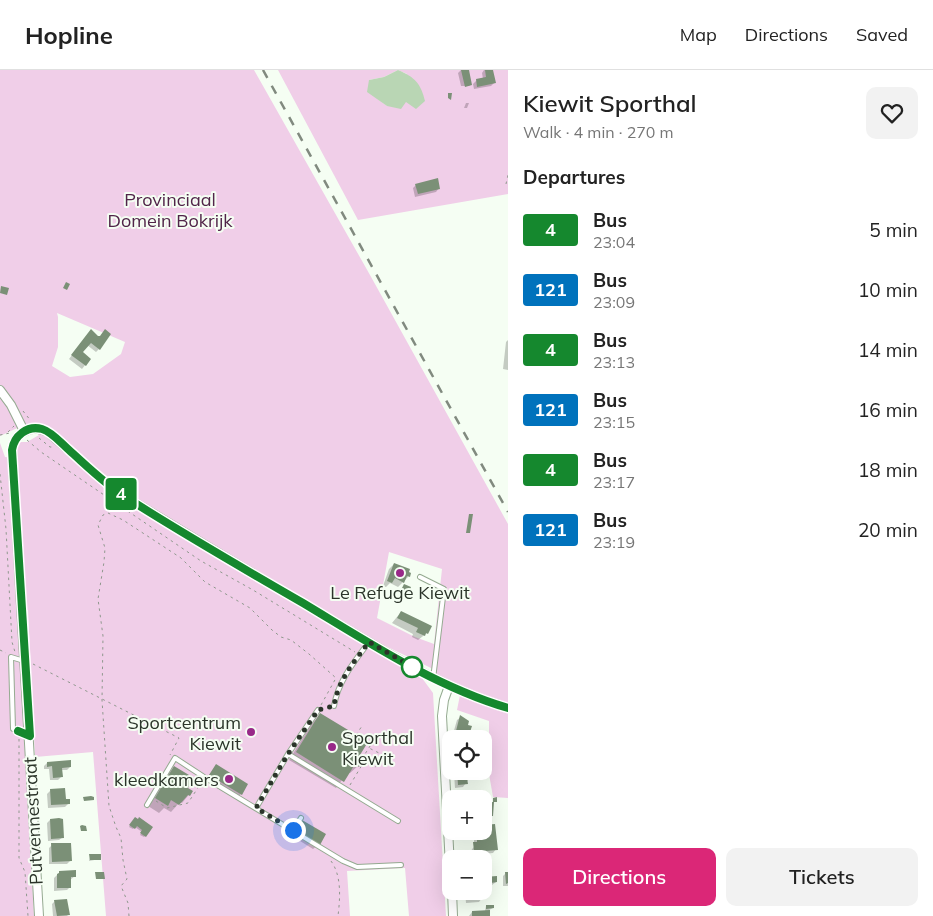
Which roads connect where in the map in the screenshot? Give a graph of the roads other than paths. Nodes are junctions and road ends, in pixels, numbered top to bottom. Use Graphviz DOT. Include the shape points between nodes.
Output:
graph roads {
  1 [pos="0,390"];
  2 [pos="25,437"];
  3 [pos="420,577"];
  4 [pos="369,642"];
  5 [pos="26,661"];
  6 [pos="433,679"];
  7 [pos="449,686"];
  8 [pos="334,706"];
  9 [pos="508,708"];
  10 [pos="318,710"];
  11 [pos="30,736"];
  12 [pos="288,754"];
  13 [pos="147,805"];
  14 [pos="256,808"];
  15 [pos="301,818"];
  16 [pos="398,821"];
  17 [pos="293,830"];
  18 [pos="449,850"];
  19 [pos="401,865"];
  20 [pos="452,900"];
  21 [pos="39,916"];
  22 [pos="453,916"];
  1 -- 2 [label="street" via="11,404"];
  2 -- 4 [label="street" via="34,428 42,429 126,497"];
  2 -- 5 [label="street, Putvennestraat" via="17,436 12,450"];
  3 -- 6 [label="lane" via="444,589"];
  4 -- 6 [label="street"];
  4 -- 8 [label="lane" via="344,676"];
  5 -- 11 [label="street, Putvennestraat"];
  5 -- 11 [label="lane" via="11,657 13,729"];
  6 -- 7 [label="street"];
  7 -- 9 [label="street"];
  7 -- 18 [label="street" via="442,716"];
  10 -- 12 [label="lane"];
  11 -- 21 [label="street, Putvennestraat"];
  12 -- 14 [label="lane"];
  12 -- 16 [label="lane"];
  13 -- 14 [label="lane" via="175,758"];
  14 -- 17 [label="lane"];
  15 -- 17 [label="lane"];
  17 -- 19 [label="lane" via="357,867"];
  20 -- 22 [label="street"];
}
